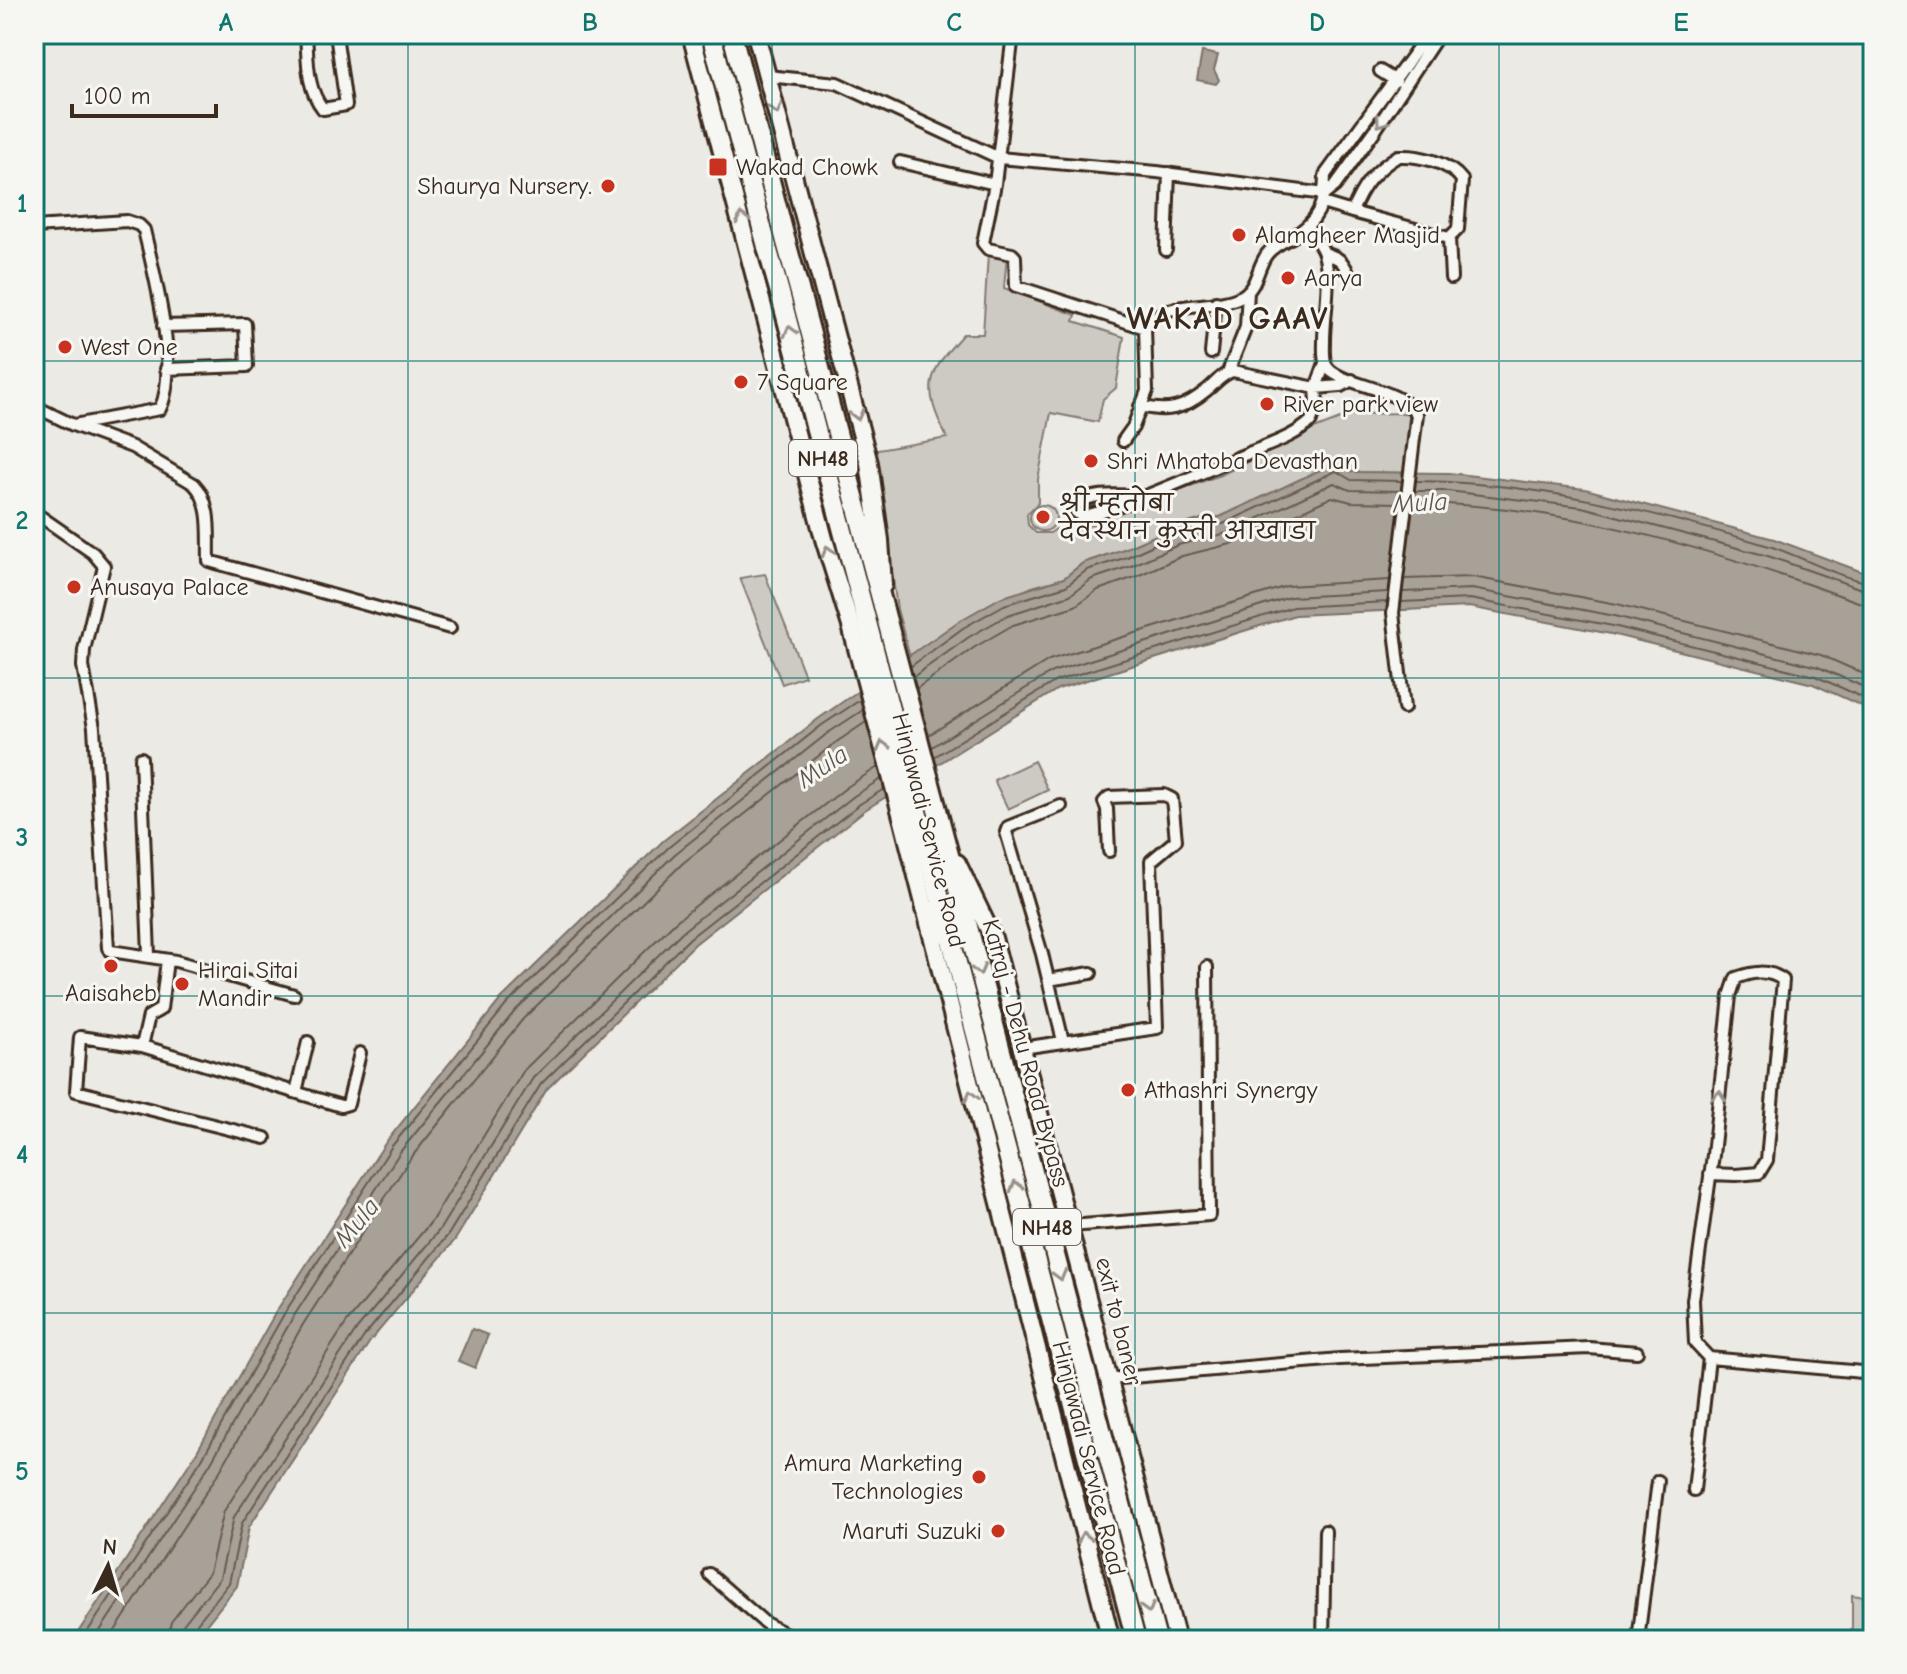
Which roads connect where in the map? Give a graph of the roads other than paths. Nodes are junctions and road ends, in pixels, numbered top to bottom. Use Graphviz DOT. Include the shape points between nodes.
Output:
graph roads {
  1 [pos="306,34"];
  2 [pos="336,34"];
  3 [pos="691,34"];
  4 [pos="711,34"];
  5 [pos="732,34"];
  6 [pos="756,34"];
  7 [pos="1013,34"];
  8 [pos="1428,34"];
  9 [pos="1439,34"];
  10 [pos="1380,71"];
  11 [pos="767,76"];
  12 [pos="1393,79"];
  13 [pos="1405,86"];
  14 [pos="999,158"];
  15 [pos="900,162"];
  16 [pos="1169,173"];
  17 [pos="995,184"];
  18 [pos="1323,199"];
  19 [pos="1352,212"];
  20 [pos="34,227"];
  21 [pos="1308,228"];
  22 [pos="1449,238"];
  23 [pos="1166,250"];
  24 [pos="1324,253"];
  25 [pos="814,254"];
  26 [pos="755,268"];
  27 [pos="819,272"];
  28 [pos="1348,273"];
  29 [pos="1451,278"];
  30 [pos="759,286"];
  31 [pos="1248,291"];
  32 [pos="1216,302"];
  33 [pos="163,326"];
  34 [pos="1145,328"];
  35 [pos="1211,353"];
  36 [pos="1325,363"];
  37 [pos="166,369"];
  38 [pos="1228,372"];
  39 [pos="1352,380"];
  40 [pos="1316,388"];
  41 [pos="34,406"];
  42 [pos="1140,406"];
  43 [pos="73,425"];
  44 [pos="1123,441"];
  45 [pos="1143,496"];
  46 [pos="34,512"];
  47 [pos="885,614"];
  48 [pos="859,624"];
  49 [pos="450,628"];
  50 [pos="1404,708"];
  51 [pos="141,758"];
  52 [pos="1061,806"];
  53 [pos="911,820"];
  54 [pos="944,837"];
  55 [pos="1109,851"];
  56 [pos="925,909"];
  57 [pos="950,937"];
  58 [pos="149,955"];
  59 [pos="167,960"];
  60 [pos="1207,967"];
  61 [pos="1091,973"];
  62 [pos="1048,980"];
  63 [pos="294,995"];
  64 [pos="1063,1041"];
  65 [pos="308,1042"];
  66 [pos="142,1046"];
  67 [pos="1022,1048"];
  68 [pos="360,1053"];
  69 [pos="296,1092"];
  70 [pos="265,1138"];
  71 [pos="1710,1174"];
  72 [pos="1070,1226"];
  73 [pos="1637,1352"];
  74 [pos="1709,1358"];
  75 [pos="1873,1373"];
  76 [pos="1109,1379"];
  77 [pos="1658,1481"];
  78 [pos="1694,1490"];
  79 [pos="1325,1531"];
  80 [pos="709,1574"];
  81 [pos="798,1640"];
  82 [pos="1111,1640"];
  83 [pos="1136,1640"];
  84 [pos="1157,1640"];
  85 [pos="1177,1640"];
  86 [pos="1323,1640"];
  87 [pos="1638,1640"];
  1 -- 2 [label="street" via="311,87 323,109 346,105"];
  26 -- 3 [label="main road, one-way"];
  48 -- 4 [label="highway, NH48, one-way, bridge"];
  5 -- 47 [label="highway, NH48, bridge"];
  6 -- 11 [label="main road"];
  7 -- 14 [label="street"];
  8 -- 12 [label="street"];
  9 -- 13 [label="street"];
  10 -- 12 [label="street"];
  11 -- 14 [label="street" via="837,83"];
  11 -- 25 [label="main road, one-way"];
  12 -- 13 [label="street"];
  12 -- 18 [label="street" via="1325,175"];
  13 -- 18 [label="street, one-way"];
  14 -- 16 [label="street"];
  14 -- 17 [label="street"];
  15 -- 17 [label="street"];
  16 -- 18 [label="street"];
  16 -- 23 [label="street"];
  17 -- 34 [label="street" via="983,243 1015,257 1016,286"];
  18 -- 19 [label="street"];
  18 -- 21 [label="street"];
  19 -- 22 [label="street"];
  19 -- 22 [label="street" via="1370,177 1398,156 1439,163 1462,180 1458,229"];
  20 -- 33 [label="street" via="127,221 139,225"];
  21 -- 24 [label="street"];
  21 -- 31 [label="street" via="1268,252"];
  22 -- 29 [label="street"];
  24 -- 28 [label="street" via="1343,262"];
  24 -- 36 [label="street"];
  25 -- 26 [label="main road"];
  25 -- 27 [label="main road"];
  26 -- 30 [label="main road"];
  27 -- 30 [label="main road"];
  27 -- 47 [label="main road, one-way" via="869,463"];
  48 -- 30 [label="main road, one-way" via="824,539"];
  31 -- 32 [label="street"];
  31 -- 38 [label="street" via="1246,327"];
  32 -- 34 [label="street" via="1162,311"];
  32 -- 35 [label="street"];
  33 -- 37 [label="street"];
  33 -- 37 [label="street" via="245,324 247,366"];
  34 -- 42 [label="street" via="1148,383"];
  36 -- 39 [label="street"];
  36 -- 40 [label="street"];
  37 -- 43 [label="street" via="160,409"];
  38 -- 40 [label="street"];
  38 -- 42 [label="street" via="1173,409"];
  39 -- 40 [label="street"];
  39 -- 50 [label="street" via="1413,408 1418,421 1393,613"];
  40 -- 45 [label="street" via="1317,402 1307,426"];
  41 -- 43 [label="street"];
  42 -- 44 [label="street"];
  43 -- 49 [label="street" via="132,447 201,491 207,507 209,561"];
  45 -- 45 [label="street" via="1082,517 1076,512 1080,500 1092,497"];
  46 -- 58 [label="street" via="104,566 83,666 94,728 105,943 111,951"];
  47 -- 54 [label="highway, Katraj - Dehu Road Bypass / NH48"];
  53 -- 48 [label="highway, Katraj - Dehu Road Bypass / NH48, one-way"];
  51 -- 58 [label="street"];
  52 -- 62 [label="street" via="1006,832"];
  53 -- 56 [label="main road, Hinjawadi Service Road"];
  53 -- 57 [label="highway, Katraj - Dehu Road Bypass / NH48"];
  54 -- 67 [label="main road, exit to baner" via="993,938"];
  54 -- 84 [label="highway, Katraj - Dehu Road Bypass / NH48, one-way"];
  55 -- 64 [label="street" via="1104,802 1109,797 1172,799 1176,840 1151,861 1159,1023 1154,1030"];
  56 -- 57 [label="highway"];
  82 -- 56 [label="main road, Hinjawadi Service Road, one-way"];
  83 -- 57 [label="highway, Katraj - Dehu Road Bypass / NH48, one-way"];
  58 -- 59 [label="street"];
  59 -- 63 [label="street"];
  59 -- 66 [label="street" via="161,1009 149,1016"];
  60 -- 72 [label="street" via="1209,1215"];
  61 -- 62 [label="street"];
  62 -- 64 [label="street"];
  64 -- 67 [label="street"];
  65 -- 69 [label="street"];
  66 -- 69 [label="street"];
  66 -- 70 [label="street" via="80,1037 74,1088"];
  67 -- 72 [label="main road, exit to baner"];
  68 -- 69 [label="street" via="346,1106"];
  71 -- 71 [label="street, one-way" via="1730,996 1736,978 1774,973 1783,980 1767,1160 1759,1173"];
  71 -- 74 [label="street" via="1693,1300 1695,1343"];
  72 -- 76 [label="main road, exit to baner"];
  73 -- 76 [label="street" via="1589,1348 1369,1357"];
  74 -- 75 [label="street"];
  74 -- 78 [label="street"];
  76 -- 85 [label="main road, exit to baner"];
  77 -- 87 [label="street"];
  79 -- 86 [label="street"];
  80 -- 81 [label="street" via="765,1623"];
}
